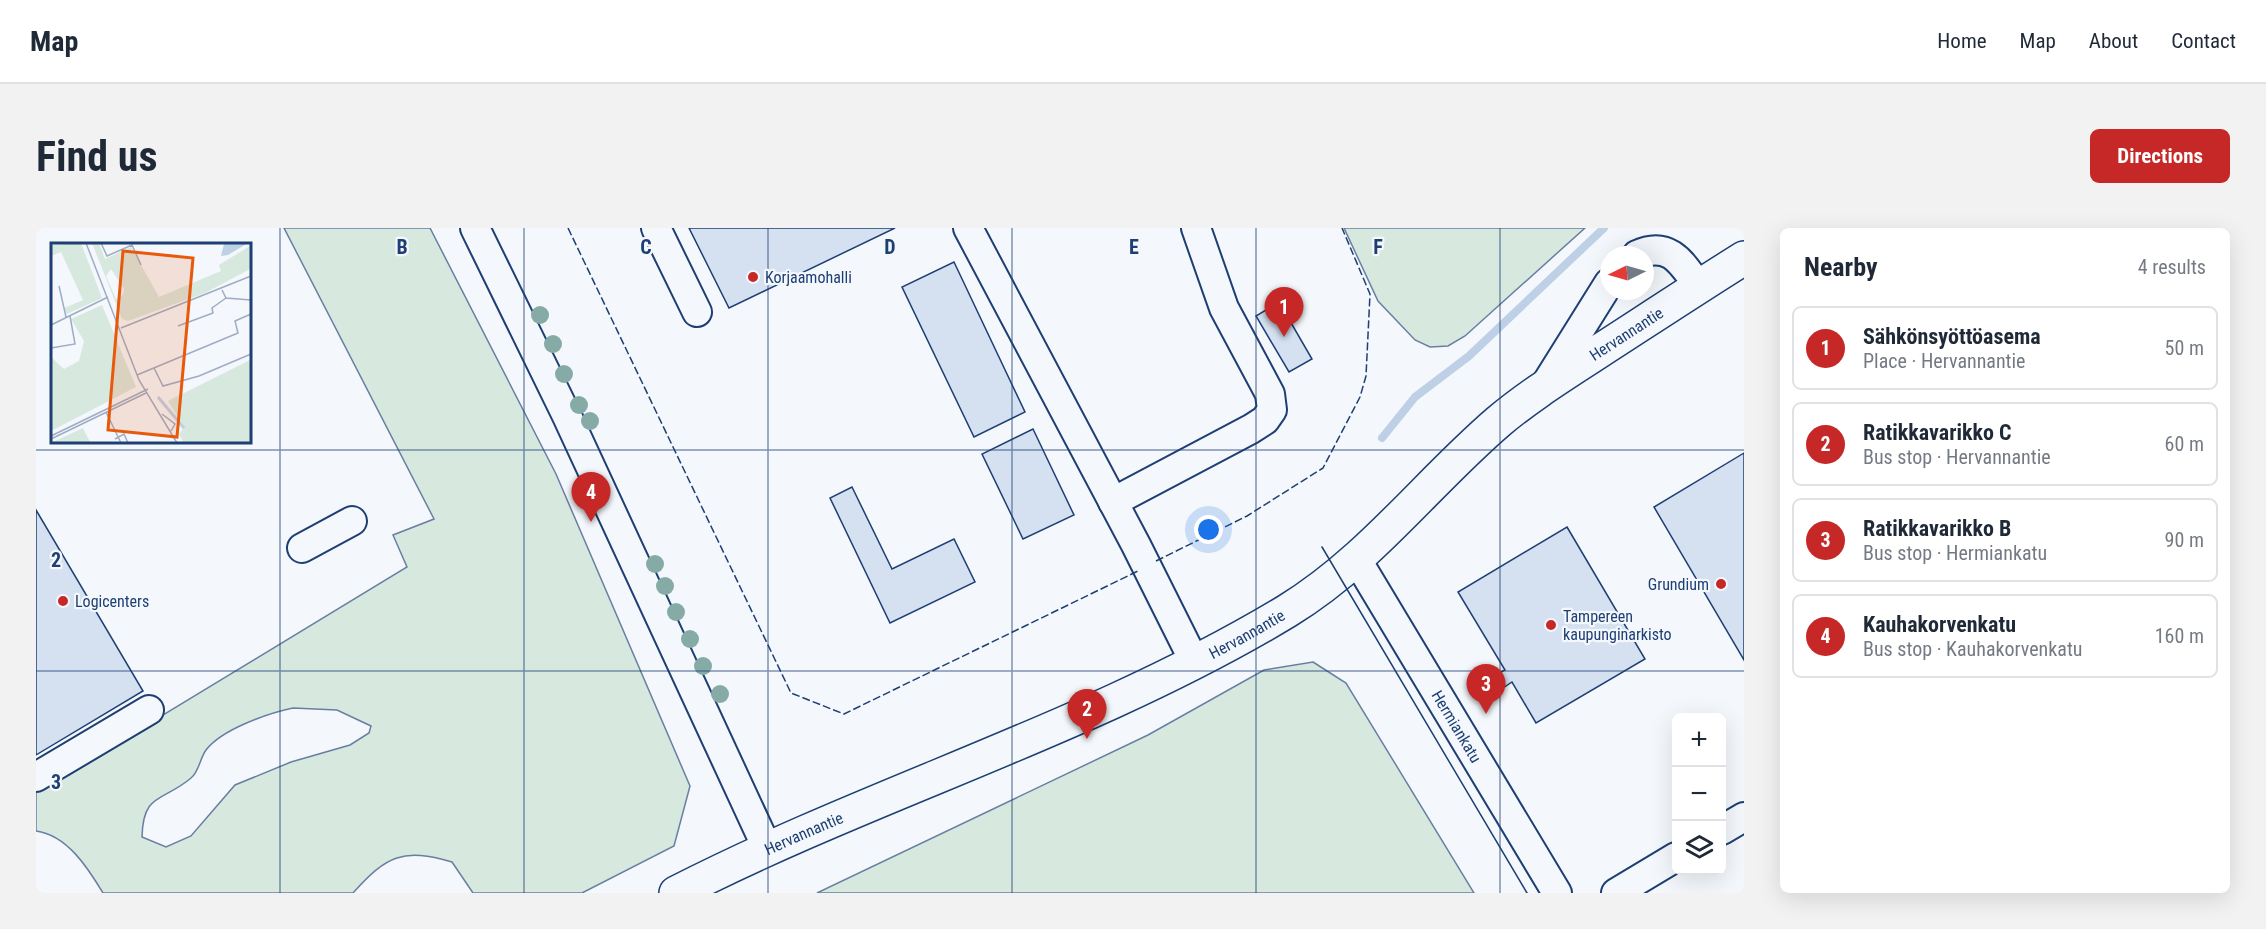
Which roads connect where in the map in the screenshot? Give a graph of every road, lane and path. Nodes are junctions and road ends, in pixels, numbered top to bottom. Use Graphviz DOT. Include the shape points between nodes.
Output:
graph roads {
  1 [pos="475,228"];
  2 [pos="656,228"];
  3 [pos="968,228"];
  4 [pos="1196,228"];
  5 [pos="1654,251"];
  6 [pos="1744,258"];
  7 [pos="1698,286"];
  8 [pos="1600,297"];
  9 [pos="697,312"];
  10 [pos="1544,387"];
  11 [pos="1113,502"];
  12 [pos="352,521"];
  13 [pos="302,549"];
  14 [pos="1357,560"];
  15 [pos="1194,661"];
  16 [pos="149,710"];
  17 [pos="36,777"];
  18 [pos="1744,817"];
  19 [pos="1726,828"];
  20 [pos="767,848"];
  21 [pos="1672,860"];
  22 [pos="676,893"];
  23 [pos="1557,893"];
  24 [pos="1616,893"];
  1 -- 20 [label="street" via="567,416"];
  2 -- 9 [label="street"];
  3 -- 11 [label="street"];
  4 -- 11 [label="street" via="1214,283 1270,394 1272,410 1251,429"];
  5 -- 7 [label="street" via="1671,253"];
  6 -- 7 [label="main road, Hervannantie"];
  7 -- 10 [label="main road, Hervannantie"];
  8 -- 10 [label="street"];
  10 -- 14 [label="main road, Hervannantie" via="1499,422"];
  11 -- 15 [label="street"];
  12 -- 13 [label="street"];
  14 -- 15 [label="main road, Hervannantie" via="1290,609"];
  14 -- 23 [label="street, Hermiankatu"];
  15 -- 20 [label="main road, Hervannantie" via="1073,718"];
  16 -- 17 [label="street"];
  18 -- 19 [label="street"];
  20 -- 22 [label="main road, Hervannantie"];
  21 -- 24 [label="street"];
}
